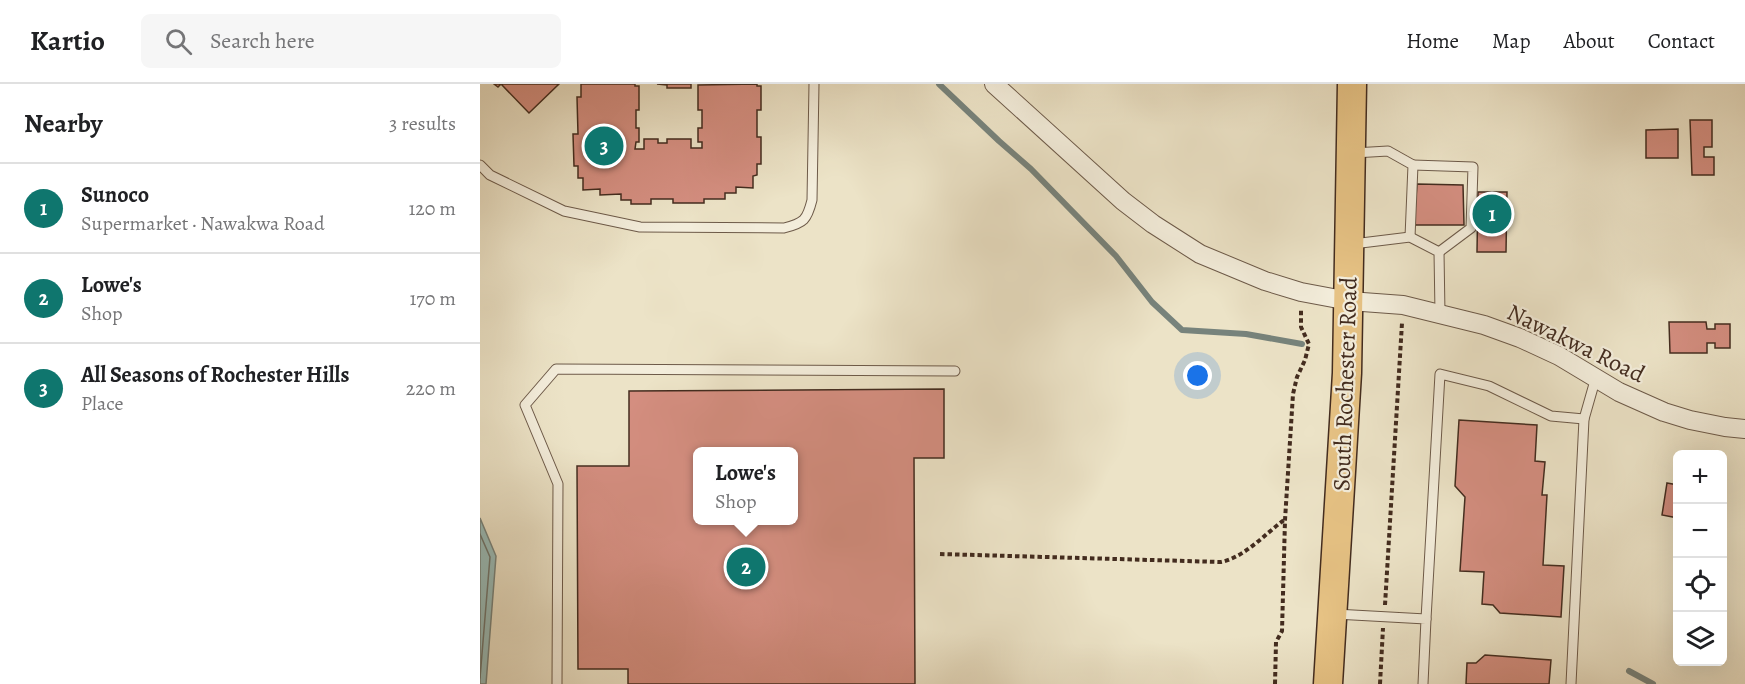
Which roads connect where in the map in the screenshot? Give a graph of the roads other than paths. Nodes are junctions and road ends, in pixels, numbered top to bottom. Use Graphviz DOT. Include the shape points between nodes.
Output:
graph roads {
  1 [pos="814,84"];
  2 [pos="994,84"];
  3 [pos="1352,84"];
  4 [pos="1352,153"];
  5 [pos="480,165"];
  6 [pos="1413,165"];
  7 [pos="1410,237"];
  8 [pos="1350,244"];
  9 [pos="1439,252"];
  10 [pos="1349,301"];
  11 [pos="1440,313"];
  12 [pos="955,371"];
  13 [pos="1596,377"];
  14 [pos="1584,419"];
  15 [pos="1745,429"];
  16 [pos="1332,614"];
  17 [pos="1426,619"];
  18 [pos="557,684"];
  19 [pos="1328,684"];
  20 [pos="1424,684"];
  21 [pos="1571,684"];
  1 -- 5 [label="lane" via="812,200 800,224 784,228 640,228 564,211 490,175"];
  2 -- 10 [label="street, Nawakwa Road" via="1123,201 1177,241 1265,281"];
  3 -- 4 [label="main road, South Rochester Road"];
  4 -- 6 [label="lane" via="1388,151"];
  4 -- 8 [label="main road, South Rochester Road"];
  6 -- 7 [label="lane"];
  6 -- 9 [label="lane" via="1473,166 1472,228"];
  7 -- 8 [label="lane"];
  7 -- 9 [label="lane"];
  8 -- 10 [label="main road, South Rochester Road"];
  9 -- 11 [label="lane"];
  10 -- 11 [label="street, Nawakwa Road" via="1403,305"];
  10 -- 16 [label="main road, South Rochester Road"];
  11 -- 13 [label="street, Nawakwa Road" via="1520,338"];
  12 -- 18 [label="lane" via="556,369 525,405 558,484"];
  13 -- 14 [label="lane"];
  13 -- 15 [label="street, Nawakwa Road" via="1664,412"];
  14 -- 17 [label="lane" via="1551,416 1489,386 1440,374"];
  14 -- 21 [label="lane"];
  16 -- 17 [label="lane"];
  16 -- 19 [label="main road, South Rochester Road"];
  17 -- 20 [label="lane"];
}
